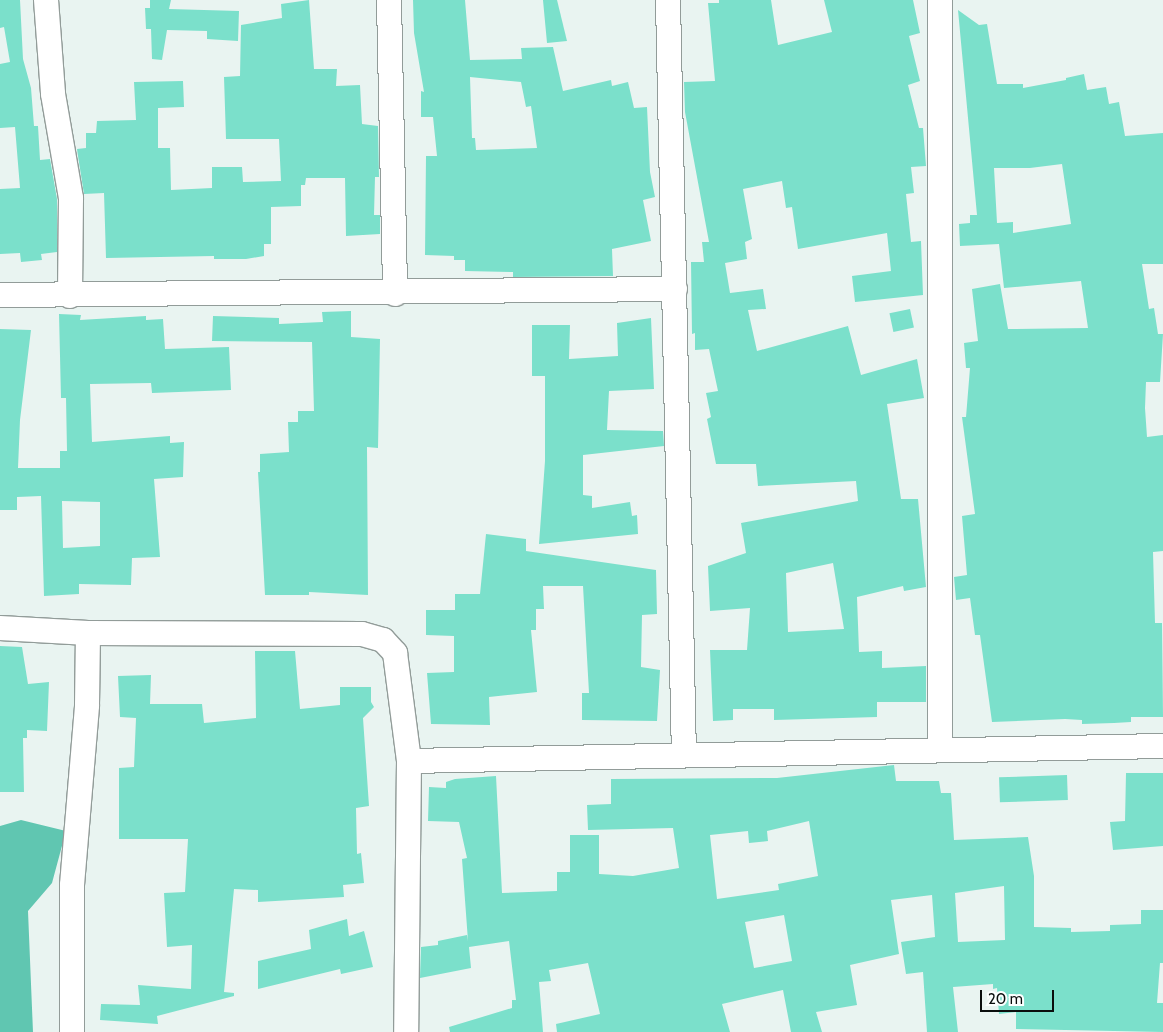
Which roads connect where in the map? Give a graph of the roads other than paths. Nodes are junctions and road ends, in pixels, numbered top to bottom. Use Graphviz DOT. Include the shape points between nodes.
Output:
graph roads {
  1 [pos="46,0"];
  2 [pos="389,0"];
  3 [pos="668,0"];
  4 [pos="940,0"];
  5 [pos="675,289"];
  6 [pos="395,294"];
  7 [pos="0,295"];
  8 [pos="70,296"];
  9 [pos="0,628"];
  10 [pos="88,633"];
  11 [pos="1163,746"];
  12 [pos="940,750"];
  13 [pos="684,755"];
  14 [pos="409,761"];
  15 [pos="72,1032"];
  16 [pos="406,1032"];
  1 -- 8 [label="street" via="53,94 71,198"];
  2 -- 6 [label="street"];
  3 -- 5 [label="street"];
  4 -- 12 [label="street"];
  5 -- 6 [label="street"];
  5 -- 13 [label="street"];
  6 -- 8 [label="street"];
  7 -- 8 [label="street"];
  9 -- 10 [label="street"];
  10 -- 14 [label="street" via="362,634 383,640 395,652"];
  10 -- 15 [label="street" via="86,714 72,885"];
  11 -- 12 [label="street"];
  12 -- 13 [label="street"];
  13 -- 14 [label="street"];
  14 -- 16 [label="street"];
}
